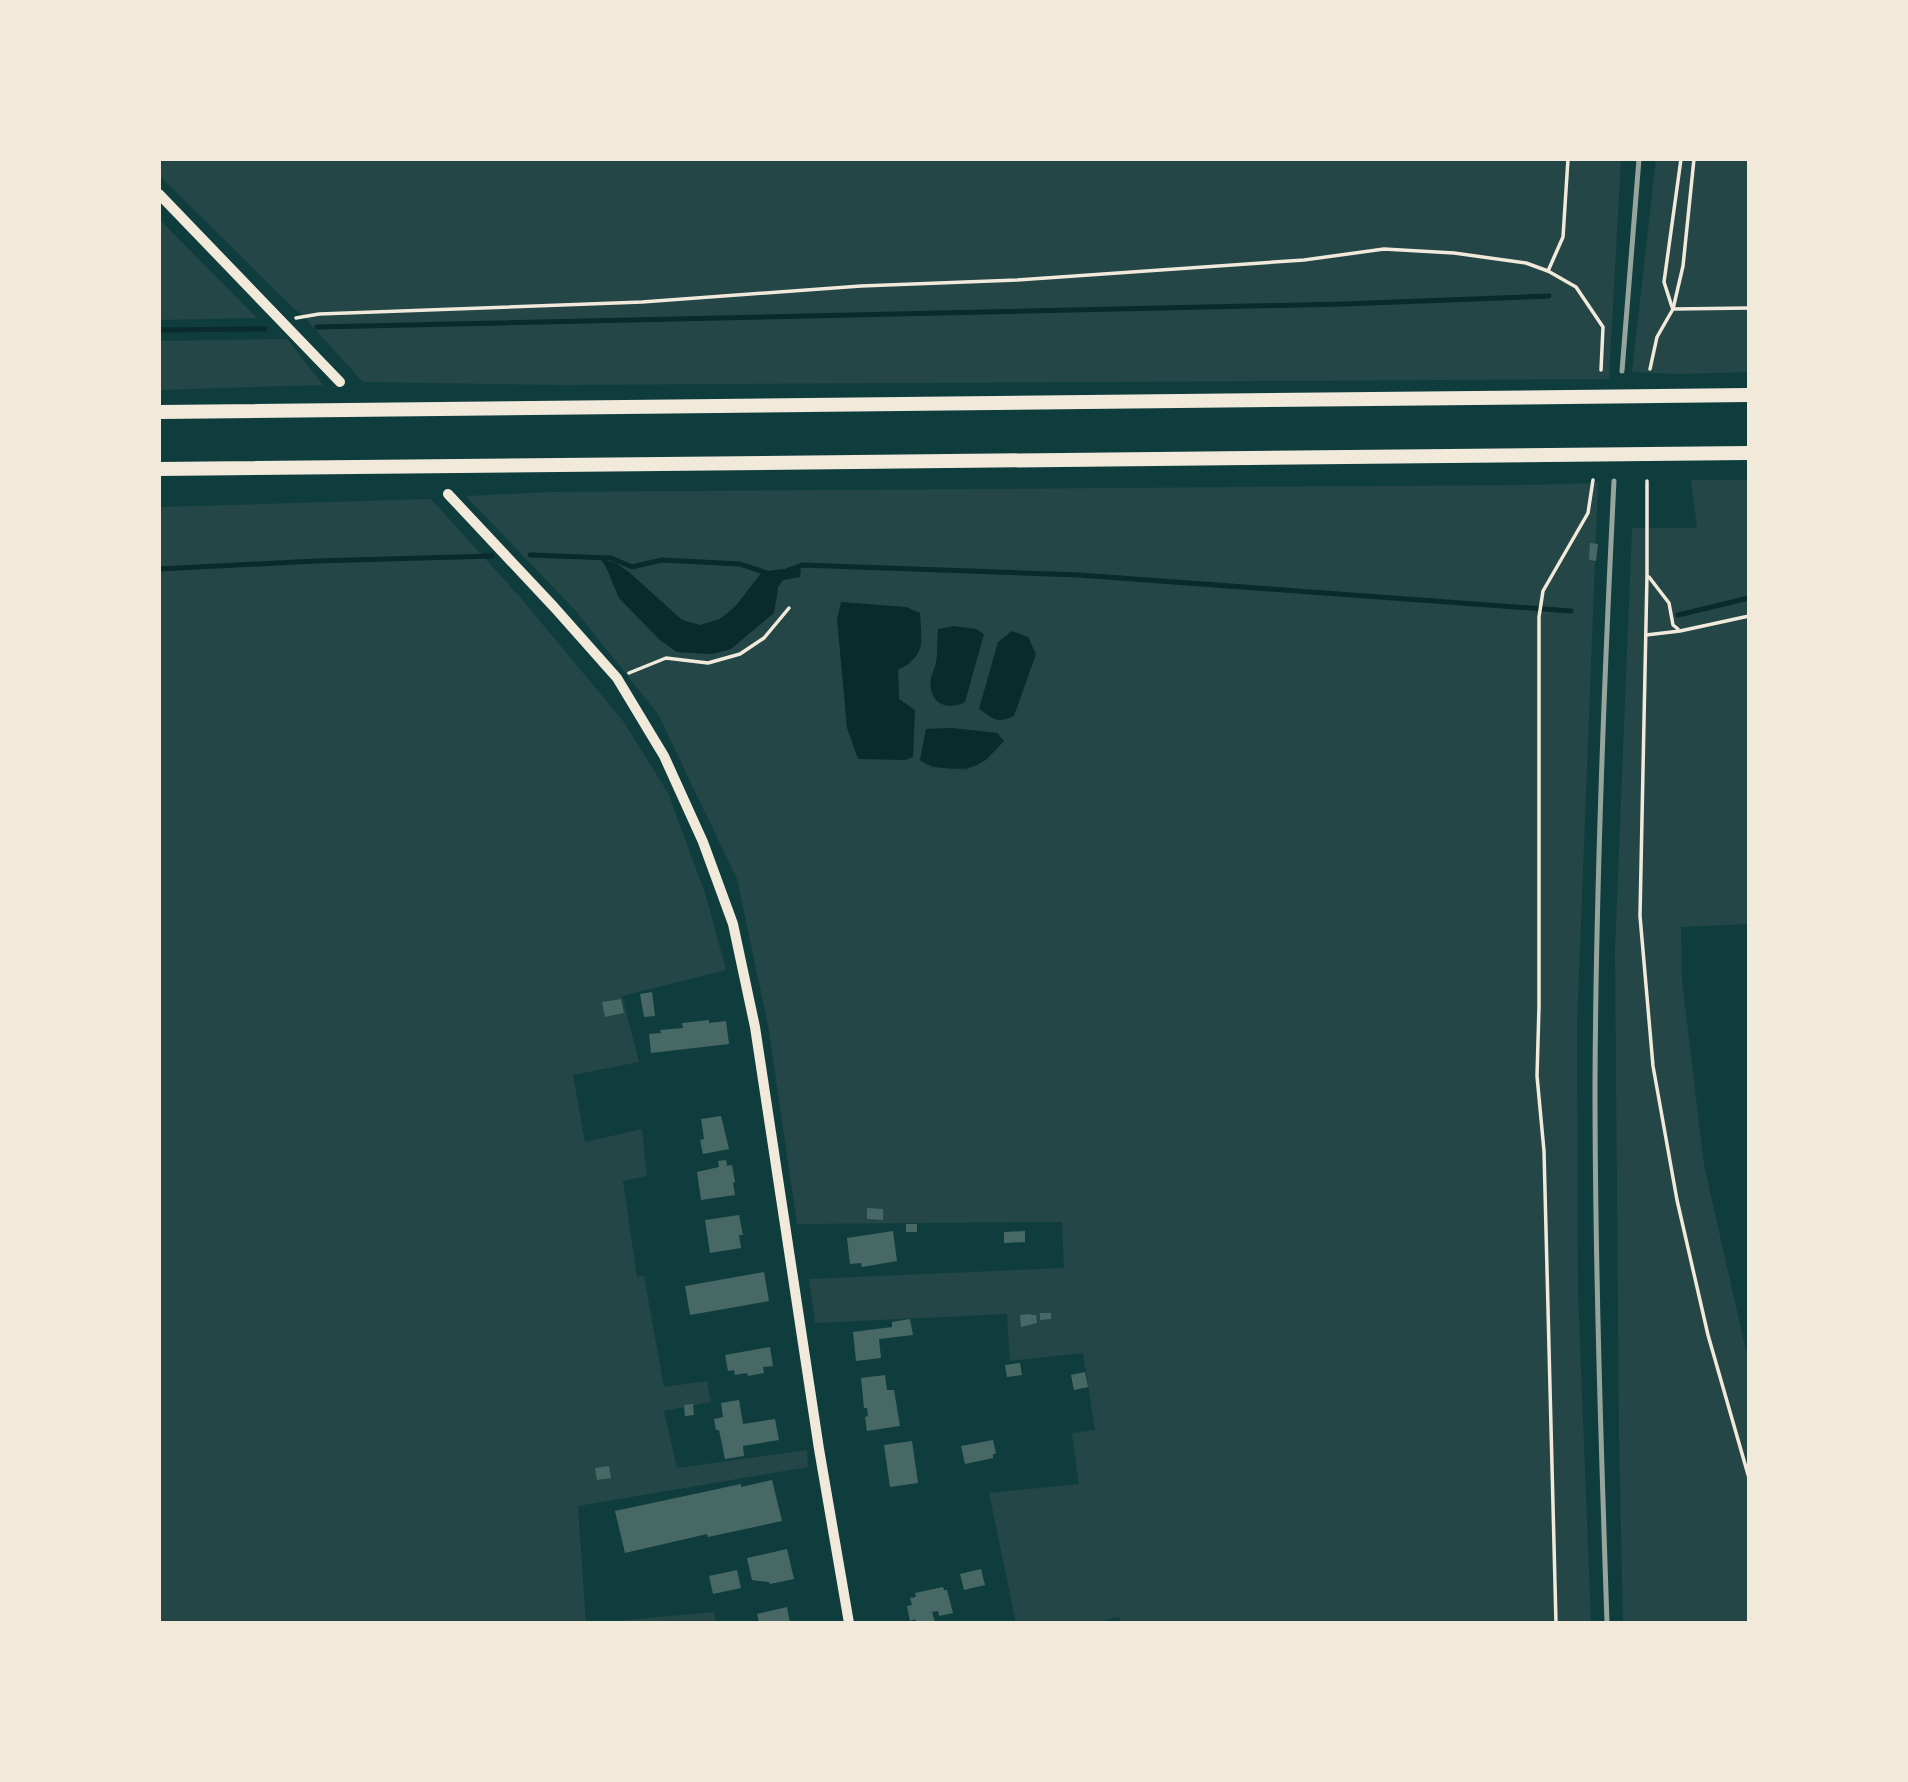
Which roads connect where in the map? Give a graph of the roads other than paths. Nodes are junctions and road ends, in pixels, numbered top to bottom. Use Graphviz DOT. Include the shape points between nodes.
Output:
graph roads {
  1 [pos="159,194"];
  2 [pos="340,382"];
  3 [pos="1749,395"];
  4 [pos="159,412"];
  5 [pos="1749,453"];
  6 [pos="159,469"];
  7 [pos="448,494"];
  8 [pos="849,1623"];
  1 -- 2 [label="street"];
  3 -- 4 [label="highway"];
  5 -- 6 [label="highway"];
  7 -- 8 [label="street" via="617,678 664,756 733,924 755,1027"];
}
